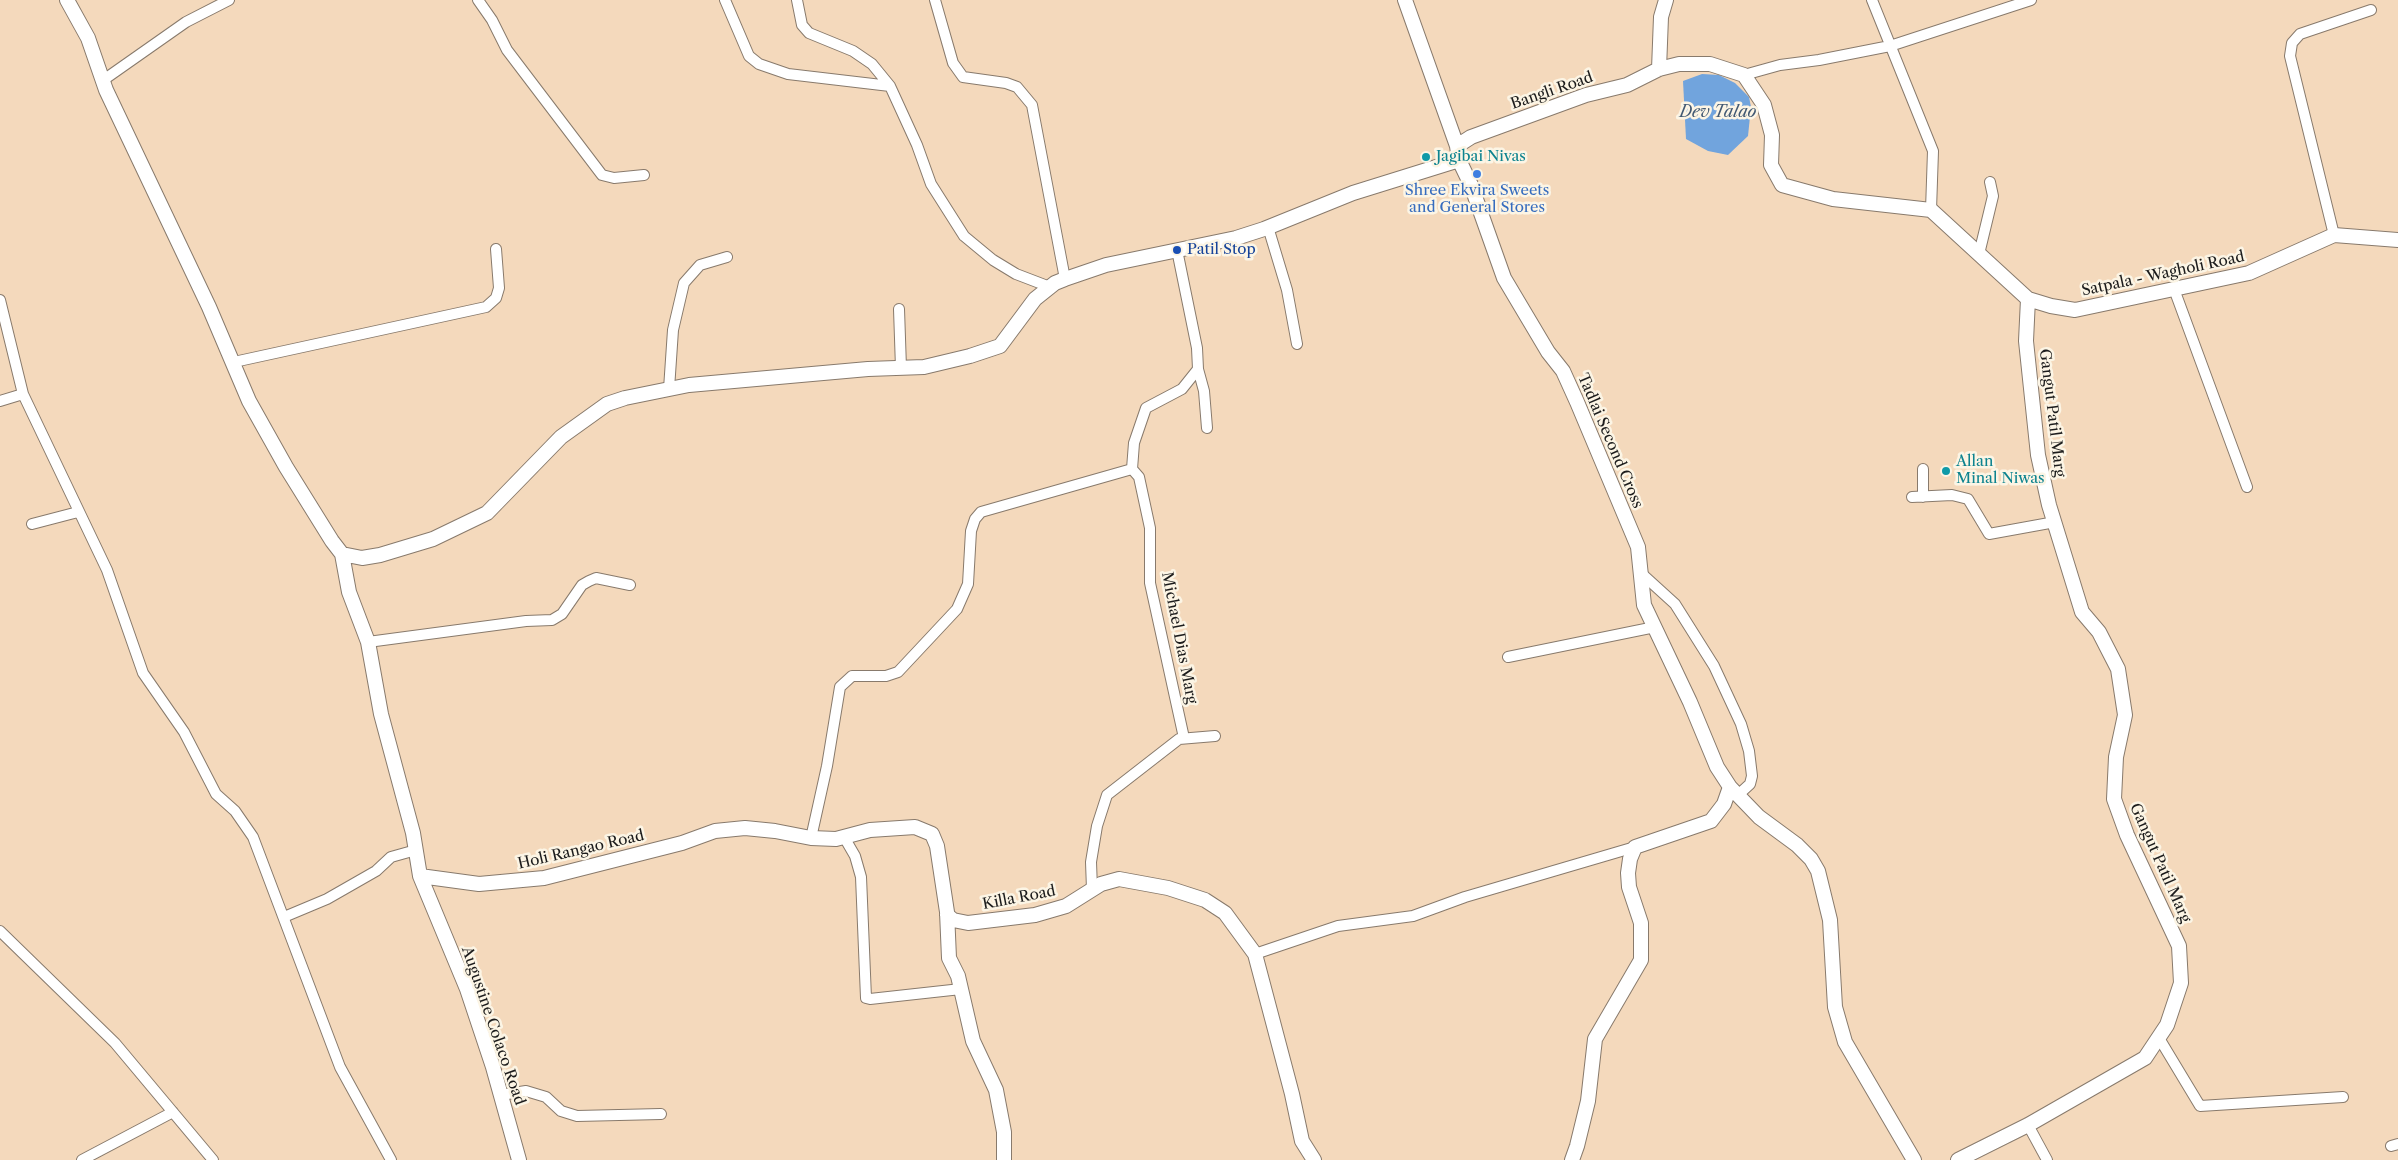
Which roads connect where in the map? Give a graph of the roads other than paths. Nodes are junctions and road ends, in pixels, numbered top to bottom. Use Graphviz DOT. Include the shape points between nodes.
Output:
graph roads {
  1 [pos="67,0"];
  2 [pos="478,0"];
  3 [pos="725,0"];
  4 [pos="797,0"];
  5 [pos="935,0"];
  6 [pos="1404,0"];
  7 [pos="1666,0"];
  8 [pos="1872,0"];
  9 [pos="2031,0"];
  10 [pos="224,1"];
  11 [pos="2371,10"];
  12 [pos="1890,46"];
  13 [pos="1659,69"];
  14 [pos="1744,75"];
  15 [pos="102,81"];
  16 [pos="890,86"];
  17 [pos="1458,153"];
  18 [pos="644,175"];
  19 [pos="1990,182"];
  20 [pos="1931,210"];
  21 [pos="1268,227"];
  22 [pos="2334,235"];
  23 [pos="2398,240"];
  24 [pos="496,249"];
  25 [pos="1177,250"];
  26 [pos="1979,254"];
  27 [pos="727,257"];
  28 [pos="1065,279"];
  29 [pos="1050,287"];
  30 [pos="2174,289"];
  31 [pos="2028,299"];
  32 [pos="0,300"];
  33 [pos="899,309"];
  34 [pos="1297,344"];
  35 [pos="234,362"];
  36 [pos="901,368"];
  37 [pos="1198,369"];
  38 [pos="669,389"];
  39 [pos="23,394"];
  40 [pos="0,401"];
  41 [pos="1207,428"];
  42 [pos="1132,469"];
  43 [pos="1923,469"];
  44 [pos="2247,487"];
  45 [pos="78,512"];
  46 [pos="2055,522"];
  47 [pos="32,524"];
  48 [pos="342,554"];
  49 [pos="1642,574"];
  50 [pos="630,585"];
  51 [pos="1655,627"];
  52 [pos="368,642"];
  53 [pos="1508,657"];
  54 [pos="1215,736"];
  55 [pos="1184,738"];
  56 [pos="1734,791"];
  57 [pos="844,837"];
  58 [pos="811,838"];
  59 [pos="1635,847"];
  60 [pos="416,850"];
  61 [pos="420,876"];
  62 [pos="1092,889"];
  63 [pos="947,915"];
  64 [pos="284,917"];
  65 [pos="0,931"];
  66 [pos="1255,954"];
  67 [pos="962,989"];
  68 [pos="2159,1038"];
  69 [pos="501,1095"];
  70 [pos="2343,1097"];
  71 [pos="173,1112"];
  72 [pos="661,1114"];
  73 [pos="2028,1126"];
  74 [pos="82,1160"];
  75 [pos="212,1160"];
  76 [pos="391,1160"];
  77 [pos="519,1160"];
  78 [pos="1004,1160"];
  79 [pos="1314,1160"];
  80 [pos="1572,1160"];
  81 [pos="1914,1160"];
  82 [pos="1958,1160"];
  83 [pos="2047,1160"];
  1 -- 15 [label="street" via="88,38"];
  2 -- 18 [label="street" via="507,50 602,175 614,178"];
  3 -- 16 [label="street" via="749,56 759,64 788,74"];
  4 -- 16 [label="street" via="802,25 809,33 853,51 872,64"];
  5 -- 28 [label="street" via="953,63 963,77 1017,87 1032,106"];
  6 -- 17 [label="street, Tadlai Second Cross"];
  7 -- 13 [label="street" via="1661,17"];
  8 -- 12 [label="street"];
  9 -- 12 [label="street"];
  10 -- 15 [label="street" via="186,22"];
  11 -- 22 [label="street" via="2300,34 2292,43 2290,56"];
  12 -- 14 [label="street" via="1780,64"];
  12 -- 20 [label="street" via="1933,151"];
  13 -- 14 [label="street" via="1679,64 1710,64"];
  13 -- 17 [label="street, Bangli Road" via="1627,85 1586,95 1471,137"];
  14 -- 20 [label="street" via="1764,105 1772,135 1771,164 1782,185 1833,199"];
  15 -- 35 [label="street"];
  16 -- 29 [label="street" via="931,184 964,236 1016,274"];
  17 -- 21 [label="street, Bangli Road"];
  17 -- 49 [label="street, Tadlai Second Cross" via="1504,278 1563,371 1577,402 1638,547"];
  19 -- 26 [label="street" via="1993,196"];
  20 -- 26 [label="street, Satpala - Wagholi Road"];
  21 -- 25 [label="street, Bangli Road" via="1236,238"];
  21 -- 34 [label="street" via="1287,290"];
  22 -- 23 [label="street, Satpala - Wagholi Road"];
  22 -- 30 [label="street, Satpala - Wagholi Road" via="2249,274"];
  24 -- 35 [label="street" via="499,288 496,298 486,307"];
  25 -- 28 [label="street, Bangli Road" via="1106,265"];
  25 -- 37 [label="street" via="1197,348"];
  26 -- 31 [label="street, Satpala - Wagholi Road"];
  27 -- 38 [label="street" via="700,265 684,283 673,330"];
  28 -- 29 [label="street, Bangli Road"];
  29 -- 36 [label="street, Bangli Road" via="1035,299 1000,346 933,365"];
  30 -- 31 [label="street, Satpala - Wagholi Road" via="2075,310"];
  30 -- 44 [label="street"];
  31 -- 46 [label="street, Gangut Patil Marg" via="2026,341 2038,455"];
  32 -- 39 [label="street"];
  33 -- 36 [label="street"];
  35 -- 48 [label="street" via="249,401 286,467"];
  36 -- 38 [label="street, Bangli Road"];
  37 -- 41 [label="street" via="1204,391"];
  37 -- 42 [label="street, Michael Dias Marg" via="1182,389 1146,408 1134,443"];
  38 -- 48 [label="street, Bangli Road" via="624,398 588,416 561,436 486,513 433,539 380,556 362,558"];
  39 -- 40 [label="street"];
  39 -- 45 [label="street"];
  42 -- 55 [label="street, Michael Dias Marg" via="1139,477 1150,528 1150,583"];
  42 -- 58 [label="street" via="981,512 971,531 968,584 957,610 898,672 886,676 852,676 840,687"];
  43 -- 46 [label="street" via="1917,497 1952,495 1968,499 1989,534"];
  45 -- 47 [label="street"];
  45 -- 64 [label="street" via="107,570 143,673 184,732 216,794 235,811 253,837"];
  46 -- 68 [label="street, Gangut Patil Marg" via="2082,612 2099,632 2118,670 2125,715 2116,757 2114,799 2127,835 2179,946 2181,983 2168,1025"];
  48 -- 52 [label="street" via="349,592"];
  49 -- 51 [label="street, Tadlai Second Cross" via="1644,605"];
  49 -- 56 [label="street" via="1675,604 1714,666 1741,724 1752,776 1750,784"];
  50 -- 52 [label="street" via="596,578 588,581 562,614 552,620"];
  51 -- 53 [label="street"];
  51 -- 56 [label="street, Tadlai Second Cross" via="1717,766"];
  52 -- 60 [label="street" via="381,714"];
  54 -- 55 [label="street"];
  55 -- 62 [label="street" via="1107,795 1097,826 1091,862"];
  56 -- 59 [label="street" via="1711,821"];
  56 -- 81 [label="street, Tadlai Second Cross" via="1759,817 1797,845 1818,871 1830,920 1835,1007 1845,1042"];
  57 -- 58 [label="street, Holi Rangao Road"];
  57 -- 63 [label="street, Holi Rangao Road" via="870,830 915,827 932,834 938,846"];
  57 -- 67 [label="street" via="855,856 861,877 866,998"];
  58 -- 61 [label="street, Holi Rangao Road" via="745,828 715,831 682,843 544,878 479,884"];
  59 -- 66 [label="street" via="1464,897 1413,916 1338,926"];
  59 -- 80 [label="street" via="1628,873 1629,888 1641,923 1640,960 1595,1038 1588,1101"];
  60 -- 61 [label="street"];
  60 -- 64 [label="street" via="391,857 376,871 327,899"];
  61 -- 69 [label="street, Augustine Colaco Road" via="467,989"];
  62 -- 63 [label="street, Killa Road" via="1066,906 1035,914 968,924"];
  62 -- 66 [label="street, Killa Road" via="1118,879 1168,888 1205,900 1225,913"];
  63 -- 67 [label="street" via="949,958"];
  64 -- 76 [label="street" via="340,1068"];
  65 -- 71 [label="street" via="115,1043"];
  66 -- 79 [label="street, Killa Road" via="1302,1140"];
  67 -- 78 [label="street" via="973,1042 996,1090 1001,1110"];
  68 -- 70 [label="street" via="2200,1106"];
  68 -- 73 [label="street, Gangut Patil Marg" via="2145,1058"];
  69 -- 72 [label="street" via="526,1091 546,1097 561,1111 577,1116"];
  69 -- 77 [label="street, Augustine Colaco Road"];
  71 -- 74 [label="street"];
  71 -- 75 [label="street"];
  73 -- 82 [label="street, Gangut Patil Marg"];
  73 -- 83 [label="street"];
}
